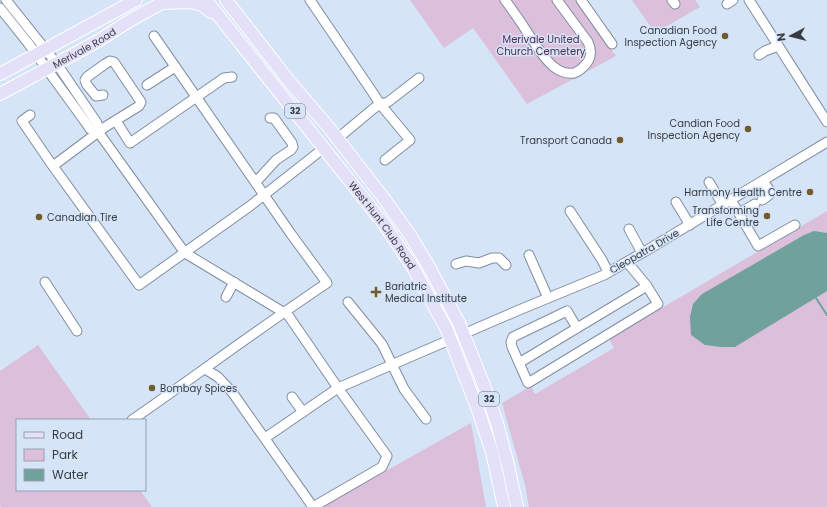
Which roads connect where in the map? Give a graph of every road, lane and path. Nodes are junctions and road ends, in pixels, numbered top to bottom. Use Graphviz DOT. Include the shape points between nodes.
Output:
graph roads {
  1 [pos="6,0"];
  2 [pos="136,0"];
  3 [pos="206,0"];
  4 [pos="310,0"];
  5 [pos="505,0"];
  6 [pos="558,0"];
  7 [pos="581,0"];
  8 [pos="749,0"];
  9 [pos="164,1"];
  10 [pos="229,2"];
  11 [pos="117,5"];
  12 [pos="0,8"];
  13 [pos="222,20"];
  14 [pos="154,36"];
  15 [pos="612,44"];
  16 [pos="778,46"];
  17 [pos="41,52"];
  18 [pos="760,55"];
  19 [pos="52,66"];
  20 [pos="175,67"];
  21 [pos="0,74"];
  22 [pos="232,77"];
  23 [pos="418,78"];
  24 [pos="147,85"];
  25 [pos="0,94"];
  26 [pos="103,95"];
  27 [pos="196,97"];
  28 [pos="380,104"];
  29 [pos="30,115"];
  30 [pos="270,118"];
  31 [pos="116,121"];
  32 [pos="827,122"];
  33 [pos="99,133"];
  34 [pos="337,139"];
  35 [pos="827,142"];
  36 [pos="324,148"];
  37 [pos="385,160"];
  38 [pos="53,166"];
  39 [pos="763,181"];
  40 [pos="256,182"];
  41 [pos="709,182"];
  42 [pos="264,195"];
  43 [pos="676,202"];
  44 [pos="727,202"];
  45 [pos="570,210"];
  46 [pos="739,213"];
  47 [pos="690,225"];
  48 [pos="795,225"];
  49 [pos="629,229"];
  50 [pos="185,253"];
  51 [pos="642,253"];
  52 [pos="529,255"];
  53 [pos="628,262"];
  54 [pos="456,264"];
  55 [pos="506,265"];
  56 [pos="608,272"];
  57 [pos="45,282"];
  58 [pos="234,282"];
  59 [pos="647,286"];
  60 [pos="226,297"];
  61 [pos="548,298"];
  62 [pos="348,302"];
  63 [pos="283,312"];
  64 [pos="577,328"];
  65 [pos="77,331"];
  66 [pos="463,334"];
  67 [pos="451,340"];
  68 [pos="519,363"];
  69 [pos="392,365"];
  70 [pos="205,369"];
  71 [pos="338,388"];
  72 [pos="292,397"];
  73 [pos="302,412"];
  74 [pos="133,419"];
  75 [pos="426,419"];
  76 [pos="265,438"];
  77 [pos="504,507"];
  78 [pos="517,507"];
  1 -- 17 [label="street"];
  2 -- 11 [label="main road, Merivale Road"];
  3 -- 13 [label="main road, West Hunt Club Road / 32"];
  4 -- 28 [label="street"];
  5 -- 6 [label="street" via="545,59 565,73 578,72 590,57 590,48"];
  7 -- 15 [label="street"];
  8 -- 16 [label="street"];
  9 -- 13 [label="main road" via="196,3"];
  9 -- 19 [label="main road, Merivale Road"];
  10 -- 34 [label="main road, West Hunt Club Road / 32"];
  11 -- 17 [label="main road, Merivale Road"];
  12 -- 17 [label="street" via="28,43"];
  13 -- 36 [label="main road, West Hunt Club Road / 32"];
  14 -- 20 [label="street"];
  16 -- 18 [label="street"];
  16 -- 32 [label="street"];
  17 -- 19 [label="street"];
  17 -- 21 [label="main road, Merivale Road"];
  19 -- 25 [label="main road, Merivale Road"];
  19 -- 33 [label="street" via="88,127"];
  20 -- 24 [label="street"];
  20 -- 27 [label="street"];
  22 -- 27 [label="street" via="224,78"];
  23 -- 28 [label="street" via="388,102"];
  26 -- 31 [label="street" via="96,96 85,80 105,64 114,62 141,102"];
  27 -- 31 [label="street" via="130,143"];
  27 -- 40 [label="street"];
  28 -- 34 [label="street"];
  28 -- 37 [label="street" via="410,140"];
  29 -- 38 [label="street" via="22,121"];
  30 -- 40 [label="street" via="274,118 293,147 276,160"];
  31 -- 33 [label="street"];
  33 -- 38 [label="street"];
  33 -- 50 [label="street"];
  34 -- 36 [label="main road"];
  34 -- 66 [label="main road, West Hunt Club Road / 32" via="410,235 444,294"];
  35 -- 39 [label="street, Cleopatra Drive"];
  36 -- 42 [label="street"];
  36 -- 67 [label="main road, West Hunt Club Road / 32" via="402,250"];
  38 -- 50 [label="street" via="139,285"];
  39 -- 44 [label="street, Cleopatra Drive"];
  39 -- 46 [label="street" via="770,191 769,195"];
  40 -- 42 [label="street"];
  41 -- 44 [label="street"];
  42 -- 50 [label="street"];
  42 -- 63 [label="street" via="327,283"];
  43 -- 47 [label="street"];
  44 -- 46 [label="street"];
  44 -- 47 [label="street, Cleopatra Drive"];
  45 -- 56 [label="street"];
  46 -- 48 [label="street" via="758,246"];
  47 -- 51 [label="street, Cleopatra Drive"];
  49 -- 51 [label="street"];
  50 -- 58 [label="street"];
  51 -- 53 [label="street, Cleopatra Drive"];
  52 -- 61 [label="street"];
  53 -- 56 [label="street, Cleopatra Drive"];
  53 -- 59 [label="street"];
  54 -- 55 [label="street" via="466,261 479,263 499,258"];
  56 -- 61 [label="street, Cleopatra Drive"];
  57 -- 65 [label="street"];
  58 -- 60 [label="street"];
  58 -- 63 [label="street"];
  59 -- 64 [label="street"];
  59 -- 68 [label="street" via="658,304 528,383"];
  61 -- 66 [label="street, Cleopatra Drive"];
  62 -- 69 [label="street" via="382,344"];
  63 -- 70 [label="street"];
  63 -- 71 [label="street" via="288,315"];
  64 -- 68 [label="street"];
  64 -- 68 [label="street" via="568,311 513,337 512,347"];
  66 -- 67 [label="street, Cleopatra Drive"];
  66 -- 78 [label="main road, West Hunt Club Road / 32" via="484,383 497,423"];
  67 -- 69 [label="street, Cleopatra Drive"];
  67 -- 77 [label="main road, West Hunt Club Road / 32" via="492,452"];
  69 -- 71 [label="street, Cleopatra Drive"];
  69 -- 75 [label="street" via="404,389"];
  70 -- 74 [label="street"];
  70 -- 76 [label="street" via="218,377 232,392"];
  71 -- 73 [label="street, Cleopatra Drive"];
  71 -- 76 [label="street" via="387,456 382,467 313,507"];
  72 -- 73 [label="street"];
  73 -- 76 [label="street, Cleopatra Drive"];
}
